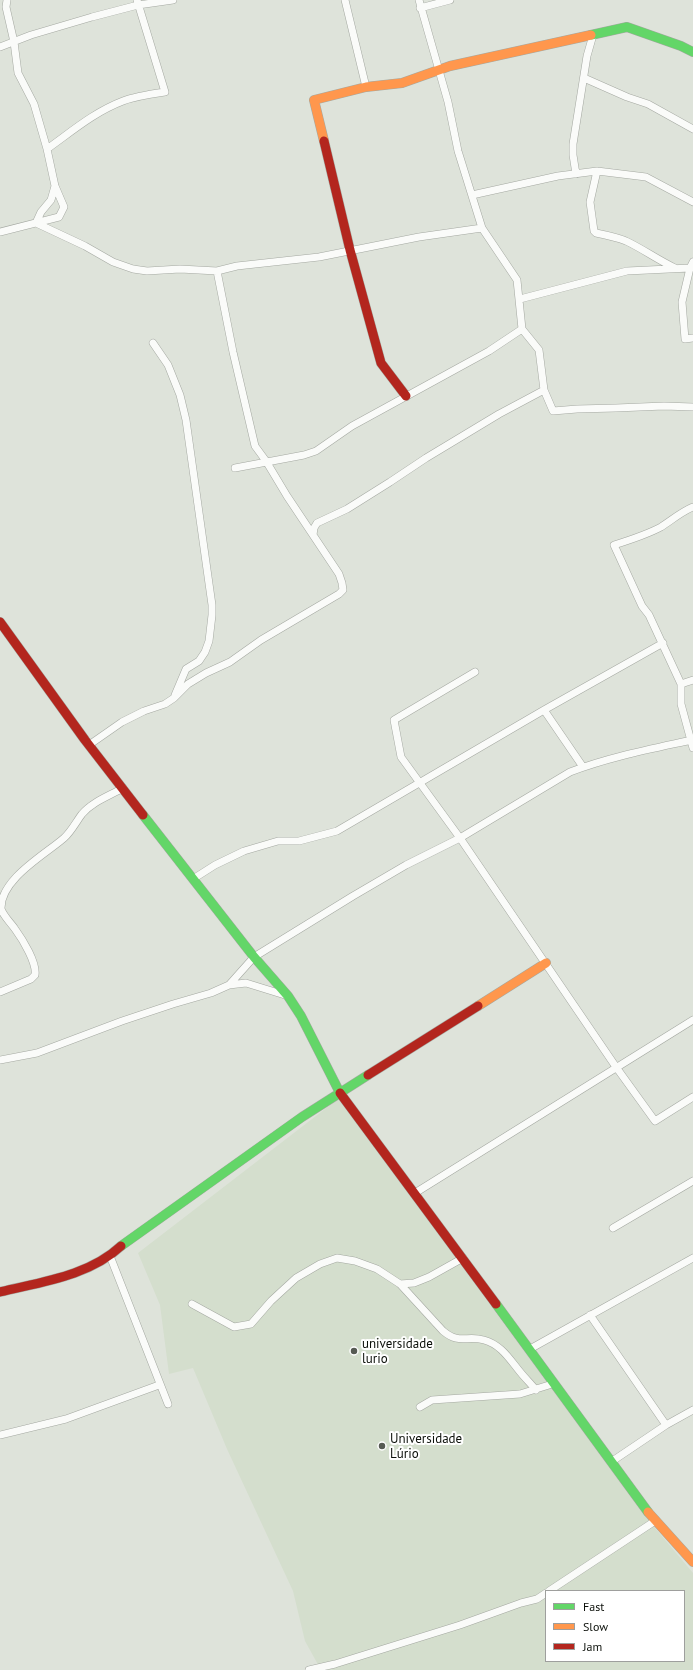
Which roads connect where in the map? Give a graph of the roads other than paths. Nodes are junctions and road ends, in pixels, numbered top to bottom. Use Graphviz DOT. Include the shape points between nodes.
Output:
graph roads {
  1 [pos="6,0"];
  2 [pos="173,0"];
  3 [pos="345,0"];
  4 [pos="450,0"];
  5 [pos="137,3"];
  6 [pos="420,4"];
  7 [pos="593,35"];
  8 [pos="14,42"];
  9 [pos="0,47"];
  10 [pos="693,52"];
  11 [pos="438,69"];
  12 [pos="584,78"];
  13 [pos="366,87"];
  14 [pos="693,128"];
  15 [pos="47,149"];
  16 [pos="597,171"];
  17 [pos="576,174"];
  18 [pos="55,186"];
  19 [pos="472,195"];
  20 [pos="693,202"];
  21 [pos="36,222"];
  22 [pos="482,228"];
  23 [pos="0,232"];
  24 [pos="350,250"];
  25 [pos="692,265"];
  26 [pos="678,269"];
  27 [pos="217,271"];
  28 [pos="520,299"];
  29 [pos="522,329"];
  30 [pos="693,338"];
  31 [pos="153,343"];
  32 [pos="544,390"];
  33 [pos="406,396"];
  34 [pos="693,407"];
  35 [pos="266,461"];
  36 [pos="235,468"];
  37 [pos="693,507"];
  38 [pos="313,534"];
  39 [pos="0,622"];
  40 [pos="663,643"];
  41 [pos="475,672"];
  42 [pos="693,680"];
  43 [pos="682,684"];
  44 [pos="174,698"];
  45 [pos="544,710"];
  46 [pos="692,740"];
  47 [pos="89,745"];
  48 [pos="693,748"];
  49 [pos="583,767"];
  50 [pos="419,783"];
  51 [pos="123,788"];
  52 [pos="460,838"];
  53 [pos="193,879"];
  54 [pos="254,957"];
  55 [pos="546,963"];
  56 [pos="229,985"];
  57 [pos="0,992"];
  58 [pos="288,996"];
  59 [pos="693,1020"];
  60 [pos="0,1060"];
  61 [pos="616,1067"];
  62 [pos="340,1094"];
  63 [pos="693,1098"];
  64 [pos="693,1181"];
  65 [pos="414,1193"];
  66 [pos="612,1228"];
  67 [pos="110,1256"];
  68 [pos="463,1258"];
  69 [pos="693,1258"];
  70 [pos="400,1284"];
  71 [pos="0,1292"];
  72 [pos="192,1304"];
  73 [pos="590,1315"];
  74 [pos="530,1349"];
  75 [pos="159,1385"];
  76 [pos="548,1385"];
  77 [pos="536,1390"];
  78 [pos="168,1404"];
  79 [pos="420,1407"];
  80 [pos="693,1410"];
  81 [pos="666,1425"];
  82 [pos="0,1435"];
  83 [pos="611,1462"];
  84 [pos="655,1521"];
  85 [pos="693,1562"];
  86 [pos="551,1590"];
  87 [pos="545,1594"];
  88 [pos="309,1670"];
  1 -- 8 [label="street"];
  2 -- 5 [label="street"];
  3 -- 13 [label="street"];
  4 -- 6 [label="street"];
  5 -- 8 [label="street"];
  5 -- 15 [label="street" via="165,92 132,98 105,109 71,130"];
  6 -- 11 [label="street"];
  7 -- 10 [label="street" via="627,27"];
  7 -- 11 [label="street"];
  7 -- 12 [label="street"];
  8 -- 9 [label="street"];
  8 -- 15 [label="street" via="18,73 34,104"];
  11 -- 13 [label="street" via="402,83"];
  11 -- 19 [label="street" via="458,151"];
  12 -- 14 [label="street" via="648,104"];
  12 -- 17 [label="street" via="573,144"];
  13 -- 24 [label="street" via="314,100"];
  15 -- 18 [label="street"];
  16 -- 17 [label="street"];
  16 -- 20 [label="street" via="646,177"];
  16 -- 26 [label="street" via="590,202 594,231 616,237"];
  17 -- 19 [label="street"];
  18 -- 21 [label="street" via="51,200"];
  18 -- 21 [label="street" via="64,207 59,217"];
  19 -- 22 [label="street"];
  21 -- 23 [label="street"];
  21 -- 27 [label="street" via="113,262 133,269 146,272 180,269"];
  22 -- 24 [label="street" via="419,236"];
  22 -- 28 [label="street" via="517,280"];
  24 -- 27 [label="street" via="319,257 237,266"];
  24 -- 33 [label="street" via="381,363"];
  25 -- 26 [label="street"];
  25 -- 30 [label="street" via="682,302 685,339"];
  26 -- 28 [label="street" via="627,271"];
  27 -- 35 [label="street" via="255,446"];
  28 -- 29 [label="street"];
  29 -- 32 [label="street" via="539,350"];
  29 -- 33 [label="street" via="489,351"];
  31 -- 44 [label="street" via="168,365 180,395 186,420 212,605 209,641 205,652 199,661 186,669"];
  32 -- 34 [label="street" via="553,411"];
  32 -- 38 [label="street" via="426,458 347,509 317,523"];
  33 -- 35 [label="street" via="352,426 316,451"];
  35 -- 36 [label="street"];
  35 -- 38 [label="street" via="286,496"];
  37 -- 40 [label="street" via="644,536 614,545 642,606"];
  38 -- 44 [label="street" via="339,574 343,590 230,662 194,680"];
  39 -- 47 [label="street"];
  40 -- 43 [label="street"];
  40 -- 45 [label="street"];
  41 -- 50 [label="street" via="394,720 402,757"];
  42 -- 43 [label="street"];
  43 -- 46 [label="street" via="681,704"];
  44 -- 47 [label="street" via="122,722"];
  45 -- 49 [label="street"];
  45 -- 50 [label="street"];
  46 -- 48 [label="street"];
  46 -- 49 [label="street"];
  47 -- 51 [label="street"];
  49 -- 52 [label="street" via="570,772"];
  50 -- 52 [label="street"];
  50 -- 53 [label="street" via="338,831 299,841 278,841 244,851 215,864"];
  51 -- 53 [label="street"];
  51 -- 57 [label="street" via="97,801 83,813 65,837 22,869 3,889 1,908 22,939 36,968 31,979"];
  52 -- 54 [label="street" via="406,865"];
  52 -- 55 [label="street"];
  53 -- 54 [label="street"];
  54 -- 56 [label="street"];
  54 -- 58 [label="street"];
  55 -- 61 [label="street"];
  55 -- 62 [label="street"];
  56 -- 58 [label="street" via="246,983"];
  56 -- 60 [label="street" via="37,1053"];
  58 -- 62 [label="street"];
  59 -- 61 [label="street"];
  61 -- 63 [label="street" via="655,1121"];
  61 -- 65 [label="street"];
  62 -- 65 [label="street"];
  62 -- 67 [label="street" via="302,1117 126,1241"];
  64 -- 66 [label="street"];
  65 -- 68 [label="street"];
  67 -- 71 [label="street" via="70,1275"];
  67 -- 75 [label="street"];
  68 -- 70 [label="street" via="429,1277 414,1283"];
  68 -- 74 [label="street"];
  69 -- 73 [label="street"];
  70 -- 72 [label="street" via="377,1269 337,1258 320,1264 296,1278 251,1324 234,1327"];
  70 -- 77 [label="street" via="451,1338 474,1338 497,1346 510,1357"];
  73 -- 74 [label="street"];
  73 -- 81 [label="street"];
  74 -- 83 [label="street"];
  75 -- 78 [label="street"];
  75 -- 82 [label="street" via="66,1419"];
  76 -- 77 [label="street"];
  77 -- 79 [label="street" via="520,1394 432,1400"];
  80 -- 81 [label="street"];
  81 -- 83 [label="street"];
  83 -- 84 [label="street"];
  84 -- 85 [label="street"];
  84 -- 86 [label="street"];
  87 -- 88 [label="street" via="537,1599 460,1625"];
}
